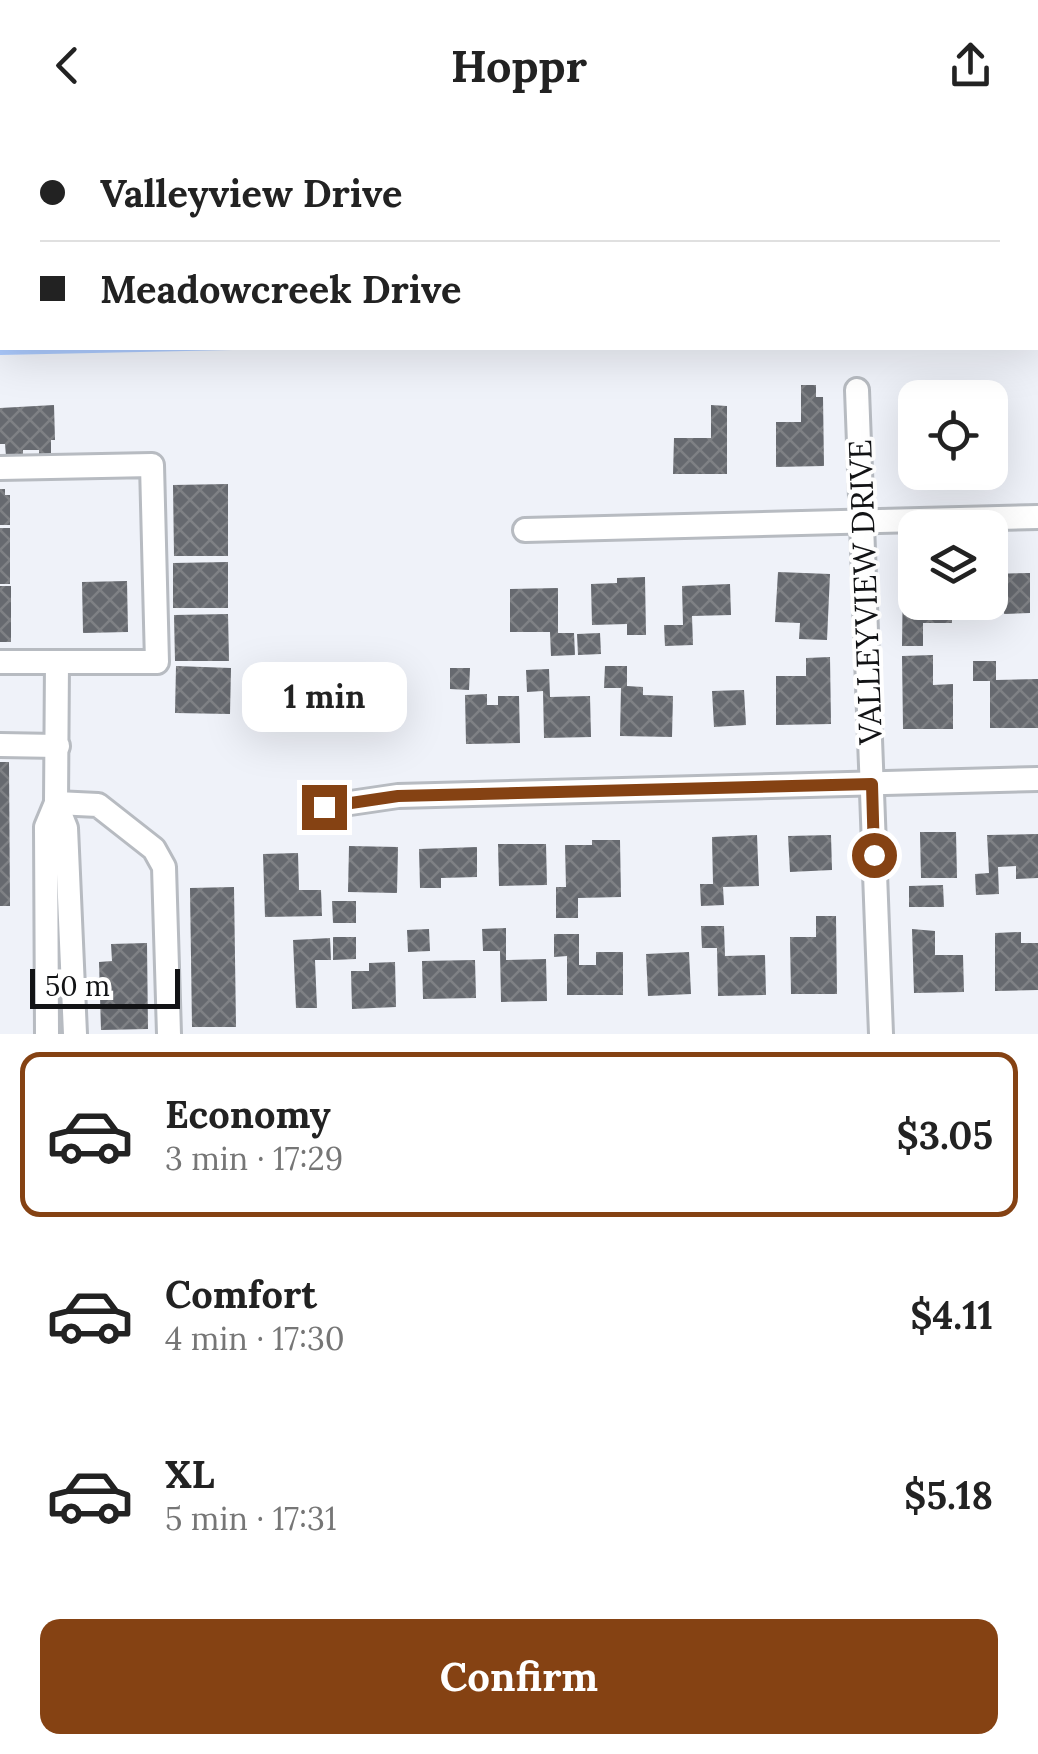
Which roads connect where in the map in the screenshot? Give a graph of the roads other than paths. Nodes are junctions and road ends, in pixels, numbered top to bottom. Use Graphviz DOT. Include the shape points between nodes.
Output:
graph roads {
  1 [pos="858,390"];
  2 [pos="0,468"];
  3 [pos="1038,518"];
  4 [pos="862,522"];
  5 [pos="525,530"];
  6 [pos="0,662"];
  7 [pos="57,662"];
  8 [pos="0,745"];
  9 [pos="58,746"];
  10 [pos="1038,779"];
  11 [pos="872,784"];
  12 [pos="56,803"];
  13 [pos="324,807"];
  14 [pos="46,1034"];
  15 [pos="74,1034"];
  16 [pos="169,1034"];
  17 [pos="881,1034"];
  1 -- 4 [label="street, VALLEYVIEW DRIVE"];
  2 -- 7 [label="street" via="152,465 158,662"];
  3 -- 4 [label="street"];
  4 -- 5 [label="street"];
  4 -- 11 [label="street, VALLEYVIEW DRIVE"];
  6 -- 7 [label="street"];
  7 -- 9 [label="street"];
  8 -- 9 [label="street"];
  9 -- 12 [label="street"];
  10 -- 11 [label="street"];
  11 -- 13 [label="street" via="398,796"];
  11 -- 17 [label="street, VALLEYVIEW DRIVE"];
  12 -- 14 [label="street" via="46,828"];
  12 -- 15 [label="street" via="66,828"];
  12 -- 16 [label="street" via="98,805 154,848 164,866"];
}
